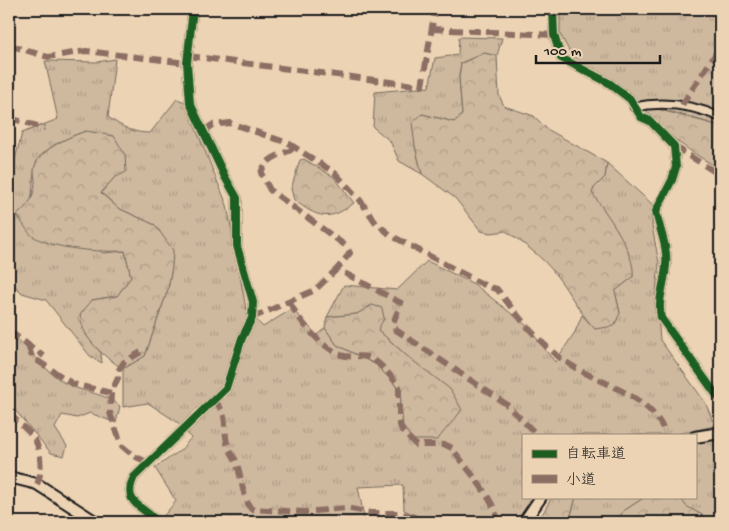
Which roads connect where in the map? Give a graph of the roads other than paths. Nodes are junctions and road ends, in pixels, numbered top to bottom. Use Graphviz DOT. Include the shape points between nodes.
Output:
graph roads {
  1 [pos="193,9"];
  2 [pos="553,9"];
  3 [pos="634,107"];
  4 [pos="720,117"];
  5 [pos="720,400"];
  6 [pos="720,433"];
  7 [pos="696,437"];
  8 [pos="10,478"];
  9 [pos="9,490"];
  10 [pos="541,498"];
  11 [pos="96,522"];
  12 [pos="157,522"];
  13 [pos="524,522"];
  1 -- 12 [label="street" via="187,63 190,103 237,198 237,246 253,302 252,318 226,388 134,477 130,485 134,503"];
  2 -- 3 [label="street" via="554,35 561,58 609,83 630,99"];
  3 -- 4 [label="street" via="682,105"];
  3 -- 5 [label="street" via="674,146 676,167 656,211 667,250 659,300 660,318"];
  6 -- 7 [label="street"];
  8 -- 9 [label="street"];
  8 -- 11 [label="street" via="37,484"];
  10 -- 13 [label="street"];
}
